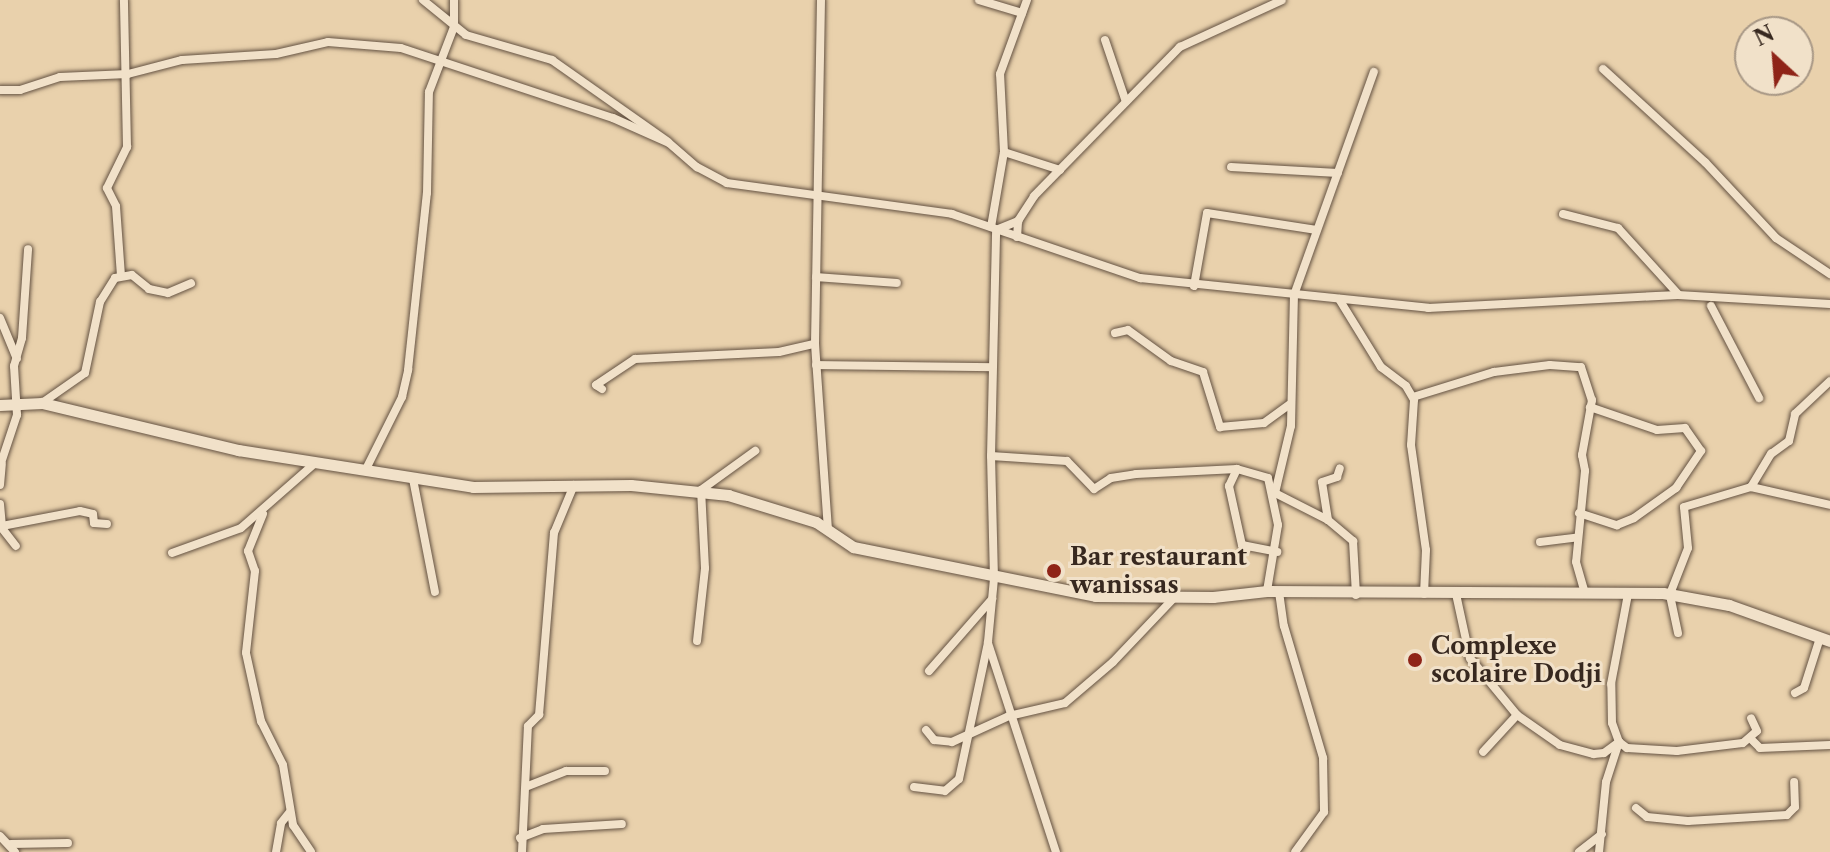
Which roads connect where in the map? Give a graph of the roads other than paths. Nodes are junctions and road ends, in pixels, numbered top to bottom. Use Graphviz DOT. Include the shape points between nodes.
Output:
graph roads {
  1 [pos="124,0"];
  2 [pos="423,0"];
  3 [pos="454,0"];
  4 [pos="821,0"];
  5 [pos="979,0"];
  6 [pos="1027,0"];
  7 [pos="1282,0"];
  8 [pos="1022,13"];
  9 [pos="454,27"];
  10 [pos="1105,40"];
  11 [pos="448,42"];
  12 [pos="426,55"];
  13 [pos="439,60"];
  14 [pos="1603,69"];
  15 [pos="1374,72"];
  16 [pos="128,74"];
  17 [pos="0,90"];
  18 [pos="1126,102"];
  19 [pos="669,143"];
  20 [pos="1004,152"];
  21 [pos="1231,167"];
  22 [pos="1060,170"];
  23 [pos="1338,173"];
  24 [pos="816,197"];
  25 [pos="1563,214"];
  26 [pos="1018,221"];
  27 [pos="994,228"];
  28 [pos="1317,230"];
  29 [pos="1017,237"];
  30 [pos="28,249"];
  31 [pos="1830,274"];
  32 [pos="121,276"];
  33 [pos="816,277"];
  34 [pos="191,283"];
  35 [pos="897,283"];
  36 [pos="1194,286"];
  37 [pos="1294,295"];
  38 [pos="1678,295"];
  39 [pos="1339,299"];
  40 [pos="1830,304"];
  41 [pos="1711,306"];
  42 [pos="0,318"];
  43 [pos="1115,333"];
  44 [pos="815,344"];
  45 [pos="17,359"];
  46 [pos="816,365"];
  47 [pos="992,367"];
  48 [pos="1830,381"];
  49 [pos="602,389"];
  50 [pos="1413,397"];
  51 [pos="1759,398"];
  52 [pos="14,402"];
  53 [pos="42,403"];
  54 [pos="0,405"];
  55 [pos="1289,405"];
  56 [pos="1590,407"];
  57 [pos="755,451"];
  58 [pos="991,456"];
  59 [pos="314,464"];
  60 [pos="1,465"];
  61 [pos="1340,468"];
  62 [pos="1237,469"];
  63 [pos="365,471"];
  64 [pos="413,479"];
  65 [pos="0,485"];
  66 [pos="574,485"];
  67 [pos="1751,487"];
  68 [pos="701,490"];
  69 [pos="1275,493"];
  70 [pos="0,504"];
  71 [pos="1830,505"];
  72 [pos="1,510"];
  73 [pos="1579,513"];
  74 [pos="263,514"];
  75 [pos="1328,520"];
  76 [pos="14,523"];
  77 [pos="107,524"];
  78 [pos="1,529"];
  79 [pos="828,529"];
  80 [pos="1578,537"];
  81 [pos="13,542"];
  82 [pos="1540,542"];
  83 [pos="1277,552"];
  84 [pos="172,553"];
  85 [pos="994,578"];
  86 [pos="435,592"];
  87 [pos="1273,592"];
  88 [pos="1585,593"];
  89 [pos="1456,594"];
  90 [pos="1628,594"];
  91 [pos="1670,594"];
  92 [pos="1356,595"];
  93 [pos="1424,595"];
  94 [pos="1176,597"];
  95 [pos="992,598"];
  96 [pos="1678,633"];
  97 [pos="1825,639"];
  98 [pos="697,641"];
  99 [pos="988,642"];
  100 [pos="929,671"];
  101 [pos="1795,693"];
  102 [pos="1517,715"];
  103 [pos="1009,716"];
  104 [pos="1751,718"];
  105 [pos="926,730"];
  106 [pos="968,736"];
  107 [pos="1752,740"];
  108 [pos="1619,742"];
  109 [pos="1830,745"];
  110 [pos="1483,752"];
  111 [pos="605,771"];
  112 [pos="1794,782"];
  113 [pos="528,786"];
  114 [pos="914,787"];
  115 [pos="1636,808"];
  116 [pos="290,812"];
  117 [pos="622,824"];
  118 [pos="1603,834"];
  119 [pos="0,836"];
  120 [pos="520,838"];
  121 [pos="68,843"];
  122 [pos="16,848"];
  123 [pos="55,848"];
  124 [pos="1055,851"];
  125 [pos="276,852"];
  126 [pos="311,852"];
  127 [pos="522,852"];
  128 [pos="1295,852"];
  129 [pos="1579,852"];
  130 [pos="1599,852"];
  1 -- 16 [label="street"];
  2 -- 9 [label="street"];
  3 -- 9 [label="street"];
  4 -- 24 [label="street"];
  5 -- 8 [label="street"];
  6 -- 8 [label="street"];
  7 -- 18 [label="street" via="1187,41"];
  8 -- 20 [label="street" via="1000,74"];
  9 -- 11 [label="street"];
  9 -- 19 [label="street" via="485,43 544,55"];
  10 -- 18 [label="street"];
  11 -- 12 [label="street"];
  11 -- 13 [label="street"];
  12 -- 13 [label="street"];
  12 -- 16 [label="street" via="328,42 276,54 182,60"];
  13 -- 19 [label="street" via="613,118"];
  13 -- 63 [label="street" via="429,92 427,193 408,370 402,397"];
  14 -- 31 [label="street" via="1705,162 1776,238"];
  15 -- 23 [label="street"];
  16 -- 17 [label="street" via="60,77 20,90"];
  16 -- 32 [label="street" via="127,147 107,188 116,206"];
  18 -- 22 [label="street"];
  19 -- 24 [label="street" via="727,183"];
  20 -- 22 [label="street"];
  20 -- 27 [label="street"];
  21 -- 23 [label="street"];
  22 -- 26 [label="street"];
  23 -- 28 [label="street"];
  24 -- 27 [label="street" via="952,214"];
  24 -- 33 [label="street"];
  25 -- 38 [label="street" via="1618,228"];
  26 -- 27 [label="street"];
  26 -- 29 [label="street"];
  27 -- 29 [label="street"];
  27 -- 47 [label="street"];
  28 -- 36 [label="street" via="1207,213"];
  28 -- 37 [label="street"];
  29 -- 36 [label="street" via="1140,278"];
  30 -- 45 [label="street"];
  32 -- 34 [label="street" via="132,275 157,292 178,292"];
  32 -- 53 [label="street" via="100,302 85,373"];
  33 -- 35 [label="street"];
  33 -- 44 [label="street"];
  36 -- 37 [label="street"];
  37 -- 39 [label="street"];
  37 -- 55 [label="street"];
  38 -- 39 [label="street" via="1513,307 1428,308"];
  38 -- 40 [label="street"];
  39 -- 50 [label="street" via="1381,367"];
  41 -- 51 [label="street"];
  42 -- 45 [label="street"];
  43 -- 55 [label="street" via="1128,330 1171,361 1203,372 1220,427 1264,423"];
  44 -- 46 [label="street"];
  44 -- 49 [label="street" via="779,352 635,359 596,385"];
  45 -- 52 [label="street"];
  46 -- 47 [label="street"];
  46 -- 79 [label="street"];
  47 -- 58 [label="street"];
  48 -- 67 [label="street" via="1795,414 1789,441 1771,454"];
  50 -- 56 [label="street" via="1479,375 1550,365 1581,367"];
  50 -- 93 [label="street" via="1411,445 1427,559"];
  52 -- 53 [label="main road"];
  52 -- 54 [label="main road"];
  52 -- 60 [label="street" via="17,415"];
  53 -- 59 [label="main road"];
  55 -- 69 [label="street" via="1291,426"];
  56 -- 73 [label="street"];
  56 -- 73 [label="street" via="1657,430 1685,428 1701,451 1676,488 1634,518 1617,525"];
  57 -- 68 [label="street"];
  58 -- 62 [label="street" via="1067,461 1094,489 1111,478 1136,474"];
  58 -- 85 [label="street"];
  59 -- 63 [label="main road"];
  59 -- 74 [label="street"];
  60 -- 65 [label="street"];
  61 -- 75 [label="street" via="1337,477 1322,482"];
  62 -- 69 [label="street" via="1268,478"];
  62 -- 83 [label="street" via="1229,486 1242,545"];
  63 -- 64 [label="main road"];
  64 -- 66 [label="main road" via="473,487"];
  64 -- 86 [label="street"];
  66 -- 68 [label="main road"];
  66 -- 113 [label="street" via="554,533 539,715 528,726"];
  67 -- 71 [label="street"];
  67 -- 91 [label="street" via="1684,507 1688,548"];
  68 -- 79 [label="main road" via="749,500"];
  68 -- 98 [label="street" via="705,568"];
  69 -- 75 [label="street"];
  69 -- 83 [label="street"];
  70 -- 72 [label="street"];
  72 -- 76 [label="street"];
  72 -- 78 [label="street"];
  73 -- 80 [label="street"];
  74 -- 84 [label="street" via="223,537"];
  74 -- 116 [label="street" via="248,551 255,571 246,653 261,721 283,765"];
  75 -- 92 [label="street" via="1353,541"];
  76 -- 77 [label="street" via="88,511 94,523"];
  76 -- 78 [label="street"];
  78 -- 81 [label="street"];
  79 -- 85 [label="main road" via="853,547"];
  80 -- 82 [label="street"];
  80 -- 88 [label="street" via="1576,562"];
  83 -- 87 [label="street"];
  85 -- 94 [label="main road" via="1095,596"];
  85 -- 95 [label="street"];
  87 -- 92 [label="main road"];
  87 -- 94 [label="main road"];
  87 -- 128 [label="street" via="1323,758 1324,812"];
  88 -- 89 [label="main road"];
  88 -- 90 [label="main road"];
  89 -- 93 [label="main road"];
  89 -- 102 [label="street" via="1470,658"];
  90 -- 91 [label="main road"];
  90 -- 108 [label="street" via="1611,684 1612,723"];
  91 -- 96 [label="street"];
  91 -- 97 [label="main road" via="1729,605"];
  92 -- 93 [label="main road"];
  94 -- 103 [label="street" via="1070,700"];
  95 -- 99 [label="street"];
  95 -- 100 [label="street"];
  97 -- 101 [label="street" via="1804,688"];
  99 -- 103 [label="street"];
  99 -- 106 [label="street"];
  102 -- 108 [label="street" via="1575,752 1604,753"];
  102 -- 110 [label="street"];
  103 -- 106 [label="street"];
  103 -- 124 [label="street"];
  104 -- 107 [label="street" via="1757,731"];
  105 -- 106 [label="street" via="930,738 945,742"];
  106 -- 114 [label="street" via="956,784 937,792"];
  107 -- 108 [label="street" via="1677,751 1627,748"];
  107 -- 109 [label="street" via="1760,748"];
  108 -- 118 [label="street" via="1606,782"];
  111 -- 113 [label="street" via="566,771"];
  112 -- 115 [label="street" via="1795,807 1777,816 1688,821 1647,817"];
  113 -- 120 [label="street"];
  116 -- 125 [label="street" via="281,823"];
  116 -- 126 [label="street"];
  117 -- 120 [label="street" via="543,829"];
  118 -- 129 [label="street"];
  118 -- 130 [label="street"];
  119 -- 122 [label="street"];
  120 -- 127 [label="street"];
  121 -- 123 [label="street"];
  122 -- 123 [label="street"];
}
